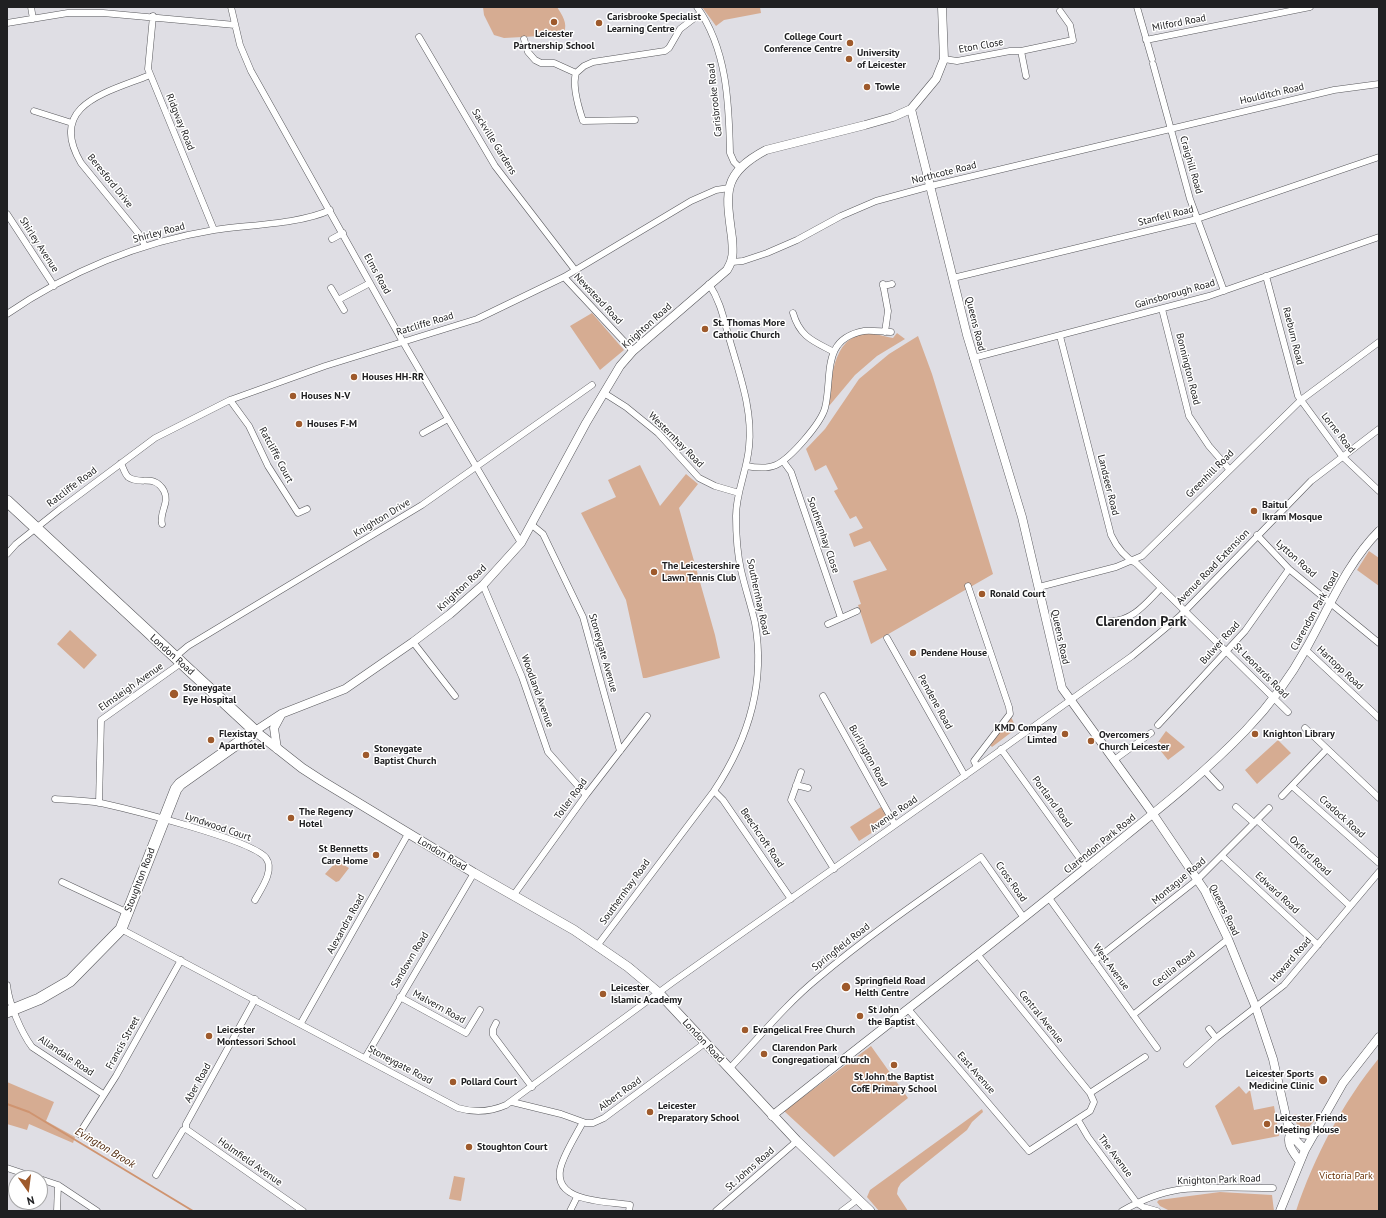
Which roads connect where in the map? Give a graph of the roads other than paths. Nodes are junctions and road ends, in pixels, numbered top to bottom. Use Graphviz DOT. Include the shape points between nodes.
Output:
graph roads {
  1 [pos="31,7"];
  2 [pos="231,7"];
  3 [pos="696,7"];
  4 [pos="942,7"];
  5 [pos="1137,7"];
  6 [pos="1310,7"];
  7 [pos="1060,11"];
  8 [pos="701,13"];
  9 [pos="153,16"];
  10 [pos="33,19"];
  11 [pos="7,23"];
  12 [pos="235,25"];
  13 [pos="419,37"];
  14 [pos="524,39"];
  15 [pos="1146,40"];
  16 [pos="1021,51"];
  17 [pos="944,59"];
  18 [pos="576,73"];
  19 [pos="150,75"];
  20 [pos="1026,76"];
  21 [pos="1379,84"];
  22 [pos="911,109"];
  23 [pos="34,111"];
  24 [pos="635,120"];
  25 [pos="72,123"];
  26 [pos="1170,128"];
  27 [pos="1379,157"];
  28 [pos="740,168"];
  29 [pos="930,186"];
  30 [pos="728,188"];
  31 [pos="330,210"];
  32 [pos="7,214"];
  33 [pos="1197,219"];
  34 [pos="214,230"];
  35 [pos="343,233"];
  36 [pos="1379,237"];
  37 [pos="332,239"];
  38 [pos="145,246"];
  39 [pos="732,262"];
  40 [pos="575,270"];
  41 [pos="1266,276"];
  42 [pos="564,277"];
  43 [pos="953,278"];
  44 [pos="370,282"];
  45 [pos="709,284"];
  46 [pos="892,284"];
  47 [pos="54,286"];
  48 [pos="331,288"];
  49 [pos="1224,291"];
  50 [pos="338,300"];
  51 [pos="1162,309"];
  52 [pos="344,310"];
  53 [pos="793,313"];
  54 [pos="7,314"];
  55 [pos="1060,336"];
  56 [pos="403,342"];
  57 [pos="1379,342"];
  58 [pos="632,351"];
  59 [pos="834,352"];
  60 [pos="973,358"];
  61 [pos="592,385"];
  62 [pos="604,394"];
  63 [pos="230,400"];
  64 [pos="1301,400"];
  65 [pos="448,419"];
  66 [pos="1379,429"];
  67 [pos="423,433"];
  68 [pos="1342,456"];
  69 [pos="783,461"];
  70 [pos="121,463"];
  71 [pos="746,466"];
  72 [pos="475,467"];
  73 [pos="1230,469"];
  74 [pos="1379,491"];
  75 [pos="739,493"];
  76 [pos="7,501"];
  77 [pos="307,509"];
  78 [pos="162,524"];
  79 [pos="532,525"];
  80 [pos="36,528"];
  81 [pos="1379,531"];
  82 [pos="1257,536"];
  83 [pos="521,543"];
  84 [pos="7,554"];
  85 [pos="1132,562"];
  86 [pos="1289,569"];
  87 [pos="483,585"];
  88 [pos="968,586"];
  89 [pos="1039,587"];
  90 [pos="1161,588"];
  91 [pos="1331,603"];
  92 [pos="857,611"];
  93 [pos="1185,612"];
  94 [pos="841,618"];
  95 [pos="1111,621"];
  96 [pos="828,624"];
  97 [pos="887,638"];
  98 [pos="413,642"];
  99 [pos="1379,643"];
  100 [pos="1306,650"];
  101 [pos="1226,651"];
  102 [pos="178,660"];
  103 [pos="455,696"];
  104 [pos="823,696"];
  105 [pos="1273,698"];
  106 [pos="1070,701"];
  107 [pos="1288,712"];
  108 [pos="281,714"];
  109 [pos="647,716"];
  110 [pos="1379,718"];
  111 [pos="1158,725"];
  112 [pos="1305,728"];
  113 [pos="255,731"];
  114 [pos="1151,733"];
  115 [pos="277,749"];
  116 [pos="1001,749"];
  117 [pos="1327,750"];
  118 [pos="620,751"];
  119 [pos="1114,760"];
  120 [pos="977,767"];
  121 [pos="1205,771"];
  122 [pos="801,772"];
  123 [pos="965,776"];
  124 [pos="796,785"];
  125 [pos="1292,786"];
  126 [pos="1220,787"];
  127 [pos="808,788"];
  128 [pos="714,791"];
  129 [pos="586,795"];
  130 [pos="1282,796"];
  131 [pos="1379,798"];
  132 [pos="55,799"];
  133 [pos="99,803"];
  134 [pos="1236,807"];
  135 [pos="1269,808"];
  136 [pos="1152,814"];
  137 [pos="163,819"];
  138 [pos="1255,822"];
  139 [pos="895,825"];
  140 [pos="408,834"];
  141 [pos="1222,856"];
  142 [pos="981,857"];
  143 [pos="1379,864"];
  144 [pos="1086,867"];
  145 [pos="834,869"];
  146 [pos="1379,872"];
  147 [pos="474,873"];
  148 [pos="1198,880"];
  149 [pos="62,882"];
  150 [pos="513,896"];
  151 [pos="1049,898"];
  152 [pos="791,899"];
  153 [pos="255,900"];
  154 [pos="1350,906"];
  155 [pos="128,913"];
  156 [pos="1024,918"];
  157 [pos="121,929"];
  158 [pos="1228,939"];
  159 [pos="1318,945"];
  160 [pos="598,946"];
  161 [pos="977,954"];
  162 [pos="181,960"];
  163 [pos="1094,961"];
  164 [pos="7,985"];
  165 [pos="659,994"];
  166 [pos="400,997"];
  167 [pos="255,998"];
  168 [pos="1256,1008"];
  169 [pos="908,1009"];
  170 [pos="10,1010"];
  171 [pos="480,1010"];
  172 [pos="1133,1015"];
  173 [pos="301,1023"];
  174 [pos="496,1023"];
  175 [pos="1209,1029"];
  176 [pos="1379,1037"];
  177 [pos="1216,1038"];
  178 [pos="705,1043"];
  179 [pos="1158,1048"];
  180 [pos="1145,1057"];
  181 [pos="365,1058"];
  182 [pos="1187,1064"];
  183 [pos="729,1069"];
  184 [pos="532,1087"];
  185 [pos="1090,1093"];
  186 [pos="104,1094"];
  187 [pos="512,1102"];
  188 [pos="772,1116"];
  189 [pos="1078,1120"];
  190 [pos="583,1122"];
  191 [pos="1288,1125"];
  192 [pos="186,1129"];
  193 [pos="1315,1133"];
  194 [pos="79,1134"];
  195 [pos="1290,1134"];
  196 [pos="797,1141"];
  197 [pos="1305,1150"];
  198 [pos="1300,1162"];
  199 [pos="156,1175"];
  200 [pos="48,1181"];
  201 [pos="58,1185"];
  202 [pos="1273,1188"];
  203 [pos="577,1197"];
  204 [pos="858,1199"];
  205 [pos="1138,1203"];
  206 [pos="57,1211"];
  207 [pos="97,1211"];
  208 [pos="303,1211"];
  209 [pos="570,1211"];
  210 [pos="629,1211"];
  211 [pos="716,1211"];
  212 [pos="842,1211"];
  213 [pos="870,1211"];
  214 [pos="1122,1211"];
  215 [pos="1157,1211"];
  216 [pos="1280,1211"];
  1 -- 10 [label="street"];
  2 -- 12 [label="street, Elms Road"];
  3 -- 8 [label="street, Carisbrooke Road"];
  4 -- 17 [label="street"];
  5 -- 15 [label="street, Craighill Road"];
  6 -- 15 [label="street, Milford Road"];
  7 -- 16 [label="street, Eton Close" via="1070,25 1073,40"];
  8 -- 18 [label="street" via="680,29 669,48 665,50 593,62"];
  8 -- 28 [label="street, Carisbrooke Road" via="713,34 720,58 726,89 730,153"];
  9 -- 10 [label="street" via="85,13"];
  9 -- 12 [label="street"];
  9 -- 19 [label="street, Ridgway Road" via="147,64"];
  10 -- 11 [label="street"];
  12 -- 31 [label="street, Elms Road" via="244,58"];
  13 -- 40 [label="street, Sackville Gardens" via="495,166"];
  14 -- 18 [label="street" via="528,52 535,60 541,63 554,63"];
  15 -- 26 [label="street, Craighill Road"];
  16 -- 17 [label="street, Eton Close" via="957,61"];
  16 -- 20 [label="street"];
  17 -- 22 [label="street" via="936,79"];
  18 -- 24 [label="street" via="574,78 583,121"];
  19 -- 25 [label="street" via="90,99 76,114"];
  19 -- 34 [label="street, Ridgway Road"];
  21 -- 26 [label="street, Houlditch Road" via="1334,90"];
  22 -- 28 [label="street" via="865,125 766,150"];
  22 -- 29 [label="street, Queens Road"];
  23 -- 25 [label="street"];
  25 -- 38 [label="street, Beresford Drive" via="72,144 78,158 139,234"];
  26 -- 29 [label="street, Northcote Road"];
  26 -- 33 [label="street, Craighill Road"];
  27 -- 33 [label="street, Stanfell Road"];
  28 -- 30 [label="street"];
  29 -- 39 [label="street, Northcote Road" via="876,201 767,254"];
  29 -- 43 [label="street, Queens Road"];
  30 -- 39 [label="street"];
  30 -- 40 [label="street, Ratcliffe Road" via="690,201"];
  31 -- 34 [label="street, Shirley Road" via="307,217"];
  31 -- 35 [label="street, Elms Road"];
  32 -- 47 [label="street, Shirley Avenue"];
  33 -- 43 [label="street, Stanfell Road"];
  33 -- 49 [label="street, Craighill Road"];
  34 -- 38 [label="street, Shirley Road"];
  35 -- 37 [label="street"];
  35 -- 44 [label="street, Elms Road"];
  36 -- 41 [label="street, Gainsborough Road"];
  38 -- 47 [label="street, Shirley Road" via="99,264"];
  39 -- 45 [label="street, Knighton Road" via="727,270"];
  40 -- 42 [label="street, Ratcliffe Road"];
  41 -- 49 [label="street, Gainsborough Road"];
  41 -- 64 [label="street, Raeburn Road" via="1296,391"];
  42 -- 56 [label="street, Ratcliffe Road" via="477,319"];
  42 -- 58 [label="street, Newstead Road"];
  43 -- 60 [label="street, Queens Road"];
  44 -- 50 [label="street"];
  44 -- 56 [label="street, Elms Road"];
  45 -- 58 [label="street, Knighton Road"];
  45 -- 71 [label="street, Southernhay Road" via="721,308 747,400 750,429"];
  46 -- 59 [label="street" via="883,285 888,311 888,332 871,330 857,333 846,338"];
  47 -- 54 [label="street, Shirley Road"];
  48 -- 50 [label="street"];
  49 -- 51 [label="street, Gainsborough Road"];
  50 -- 52 [label="street"];
  51 -- 55 [label="street, Gainsborough Road"];
  51 -- 73 [label="street, Bonnington Road" via="1189,416 1209,446"];
  53 -- 59 [label="street" via="804,335"];
  55 -- 60 [label="street, Gainsborough Road"];
  55 -- 85 [label="street, Landseer Road" via="1111,535 1122,553"];
  56 -- 63 [label="street, Ratcliffe Road" via="325,366"];
  56 -- 65 [label="street, Elms Road"];
  57 -- 64 [label="street, Greenhill Road"];
  58 -- 62 [label="street, Knighton Road"];
  59 -- 69 [label="street" via="829,364 823,414"];
  60 -- 89 [label="street, Queens Road" via="1022,517"];
  61 -- 72 [label="street, Knighton Drive"];
  62 -- 75 [label="street, Westernhay Road" via="626,407 658,433 699,478"];
  62 -- 79 [label="street, Knighton Road" via="550,487"];
  63 -- 70 [label="street, Ratcliffe Road" via="155,438"];
  63 -- 77 [label="street, Ratcliffe Court" via="250,426 268,466 298,513"];
  64 -- 68 [label="street, Lorne Road"];
  64 -- 73 [label="street, Greenhill Road"];
  65 -- 67 [label="street"];
  65 -- 72 [label="street, Elms Road"];
  66 -- 68 [label="street, Avenue Road Extension"];
  68 -- 74 [label="street, Lorne Road"];
  68 -- 82 [label="street, Avenue Road Extension" via="1311,481"];
  69 -- 71 [label="street" via="766,468"];
  69 -- 94 [label="street, Southernhay Close" via="791,472"];
  70 -- 78 [label="street" via="130,478 153,481 162,488 166,504"];
  70 -- 80 [label="street, Ratcliffe Road"];
  71 -- 75 [label="street, Southernhay Road"];
  72 -- 83 [label="street, Elms Road"];
  72 -- 102 [label="street, Knighton Drive" via="417,509 188,646"];
  73 -- 85 [label="street, Greenhill Road" via="1142,556"];
  75 -- 128 [label="street, Southernhay Road" via="736,514 738,546 755,624 757,681 754,702 742,741"];
  76 -- 80 [label="highway, London Road"];
  79 -- 83 [label="street, Knighton Road"];
  79 -- 118 [label="street, Stoneygate Avenue" via="543,534 583,617"];
  80 -- 84 [label="street, Ratcliffe Road"];
  80 -- 102 [label="highway, London Road"];
  81 -- 91 [label="street, Clarendon Park Road" via="1357,558"];
  82 -- 86 [label="street, Lytton Road"];
  82 -- 93 [label="street, Avenue Road Extension"];
  83 -- 87 [label="street, Knighton Road"];
  85 -- 89 [label="street, Greenhill Road"];
  85 -- 90 [label="street, Landseer Road"];
  86 -- 91 [label="street, Lytton Road"];
  86 -- 101 [label="street, Bulwer Road" via="1245,631"];
  87 -- 98 [label="street, Knighton Road"];
  87 -- 129 [label="street, Woodland Avenue" via="514,657 548,752"];
  88 -- 120 [label="street" via="1010,714 974,761"];
  89 -- 106 [label="street, Queens Road" via="1058,675"];
  90 -- 93 [label="street, Landseer Road"];
  90 -- 95 [label="street" via="1132,616 1124,620"];
  91 -- 99 [label="street, Lytton Road"];
  91 -- 100 [label="street, Clarendon Park Road"];
  92 -- 94 [label="street"];
  93 -- 101 [label="street, St Leonards Road"];
  93 -- 106 [label="street, Avenue Road Extension" via="1132,656"];
  94 -- 96 [label="street"];
  97 -- 123 [label="street, Pendene Road"];
  98 -- 103 [label="street"];
  98 -- 108 [label="street, Knighton Road" via="345,689"];
  100 -- 105 [label="street, Clarendon Park Road"];
  100 -- 110 [label="street, Hartopp Road"];
  101 -- 105 [label="street, St Leonards Road"];
  101 -- 111 [label="street, Bulwer Road"];
  102 -- 113 [label="highway, London Road"];
  102 -- 133 [label="street, Elmsleigh Avenue" via="101,720"];
  104 -- 139 [label="street, Burlington Road"];
  105 -- 107 [label="street, St Leonards Road"];
  105 -- 121 [label="street, Clarendon Park Road" via="1248,728"];
  106 -- 116 [label="street, Avenue Road Extension"];
  106 -- 119 [label="street, Queens Road"];
  108 -- 113 [label="street, Knighton Road"];
  108 -- 115 [label="street" via="275,726"];
  109 -- 118 [label="street, Toller Road"];
  112 -- 117 [label="street"];
  113 -- 115 [label="main road, London Road"];
  113 -- 137 [label="highway, Stoughton Road" via="180,784"];
  114 -- 119 [label="street"];
  115 -- 140 [label="main road, London Road" via="322,781"];
  116 -- 120 [label="street, Avenue Road Extension"];
  116 -- 144 [label="street, Portland Road"];
  117 -- 125 [label="street"];
  117 -- 131 [label="street"];
  118 -- 129 [label="street, Toller Road"];
  119 -- 136 [label="street, Queens Road"];
  120 -- 123 [label="street, Avenue Road"];
  121 -- 126 [label="street"];
  121 -- 136 [label="street, Clarendon Park Road"];
  122 -- 124 [label="street"];
  123 -- 139 [label="street, Avenue Road"];
  124 -- 127 [label="street"];
  124 -- 145 [label="street" via="791,800"];
  125 -- 130 [label="street"];
  125 -- 143 [label="street, Cradock Road"];
  128 -- 152 [label="street, Beechcroft Road" via="723,800"];
  128 -- 160 [label="street, Southernhay Road"];
  129 -- 150 [label="street, Toller Road"];
  132 -- 133 [label="street, Lyndwood Court"];
  133 -- 137 [label="street, Lyndwood Court"];
  134 -- 138 [label="street, Oxford Road"];
  135 -- 138 [label="street, Montague Road"];
  136 -- 144 [label="street, Clarendon Park Road"];
  136 -- 148 [label="street, Queens Road"];
  137 -- 153 [label="street, Lyndwood Court" via="241,844 262,854 268,862 269,871"];
  137 -- 155 [label="highway, Stoughton Road"];
  138 -- 141 [label="street, Montague Road"];
  138 -- 154 [label="street, Oxford Road"];
  139 -- 145 [label="street, Avenue Road"];
  140 -- 147 [label="main road, London Road"];
  140 -- 173 [label="street, Alexandra Road"];
  141 -- 148 [label="street, Montague Road"];
  141 -- 159 [label="street, Edward Road"];
  142 -- 156 [label="street, Cross Road"];
  142 -- 183 [label="street, Springfield Road" via="886,924 817,978"];
  144 -- 151 [label="street, Clarendon Park Road"];
  145 -- 152 [label="street, Avenue Road"];
  146 -- 154 [label="street, Howard Road"];
  147 -- 150 [label="main road, London Road"];
  147 -- 166 [label="street, Sandown Road"];
  148 -- 158 [label="street, Queens Road"];
  148 -- 163 [label="street, Montague Road"];
  149 -- 155 [label="street"];
  150 -- 160 [label="main road, London Road"];
  151 -- 156 [label="street, Clarendon Park Road"];
  151 -- 163 [label="street, West Avenue"];
  152 -- 165 [label="street, Avenue Road"];
  154 -- 159 [label="street, Howard Road"];
  155 -- 157 [label="highway, Stoughton Road"];
  156 -- 161 [label="street, Clarendon Park Road"];
  157 -- 162 [label="street, Stoneygate Road"];
  157 -- 170 [label="highway, Stoughton Road" via="70,981 39,1000"];
  158 -- 168 [label="street, Queens Road"];
  158 -- 172 [label="street, Cecilia Road"];
  159 -- 168 [label="street, Howard Road" via="1284,985"];
  160 -- 165 [label="main road, London Road" via="628,967"];
  161 -- 169 [label="street, Clarendon Park Road"];
  161 -- 185 [label="street, Central Avenue"];
  162 -- 167 [label="street, Stoneygate Road"];
  162 -- 186 [label="street, Francis Street"];
  163 -- 172 [label="street, West Avenue"];
  164 -- 170 [label="street, Allandale Road"];
  165 -- 178 [label="main road, London Road"];
  165 -- 184 [label="street, Stoneygate Road"];
  166 -- 171 [label="street, Malvern Road" via="466,1033"];
  166 -- 181 [label="street, Sandown Road"];
  167 -- 173 [label="street, Stoneygate Road"];
  167 -- 192 [label="street, Aber Road" via="186,1124"];
  168 -- 177 [label="street, Howard Road"];
  168 -- 191 [label="street, Queens Road" via="1273,1060"];
  169 -- 188 [label="street, Clarendon Park Road"];
  169 -- 189 [label="street, East Avenue" via="1029,1151"];
  170 -- 186 [label="street, Allandale Road" via="32,1047"];
  172 -- 179 [label="street, West Avenue"];
  173 -- 181 [label="street, Stoneygate Road"];
  174 -- 184 [label="street" via="492,1029 493,1035"];
  175 -- 177 [label="street"];
  176 -- 193 [label="street" via="1343,1083"];
  177 -- 182 [label="street, Howard Road"];
  178 -- 183 [label="main road, London Road"];
  178 -- 190 [label="street, Albert Road" via="604,1118 593,1123"];
  180 -- 185 [label="street"];
  181 -- 187 [label="street, Stoneygate Road" via="458,1108 475,1112 486,1111"];
  183 -- 188 [label="main road, London Road"];
  184 -- 187 [label="street, Stoneygate Road"];
  185 -- 189 [label="street" via="1094,1102 1090,1111"];
  186 -- 194 [label="street, Francis Street"];
  187 -- 190 [label="street, Albert Road"];
  188 -- 196 [label="main road, London Road"];
  189 -- 205 [label="street, The Avenue"];
  190 -- 203 [label="street" via="559,1174 564,1189"];
  191 -- 193 [label="street" via="1300,1134"];
  191 -- 195 [label="street, Queens Road"];
  192 -- 199 [label="street, Aber Road"];
  192 -- 208 [label="street, Holmfield Avenue"];
  193 -- 197 [label="street"];
  195 -- 197 [label="street"];
  195 -- 198 [label="street, Queens Road" via="1290,1147"];
  196 -- 204 [label="main road, London Road"];
  196 -- 211 [label="street, St. Johns Road"];
  197 -- 198 [label="street"];
  198 -- 216 [label="street"];
  200 -- 201 [label="street"];
  201 -- 206 [label="street"];
  201 -- 207 [label="street"];
  202 -- 205 [label="street, Knighton Park Road" via="1175,1190"];
  203 -- 209 [label="street"];
  203 -- 210 [label="street" via="630,1205"];
  204 -- 212 [label="street"];
  204 -- 213 [label="main road, London Road"];
  205 -- 214 [label="street, Knighton Park Road"];
  205 -- 215 [label="street" via="1143,1208"];
}
